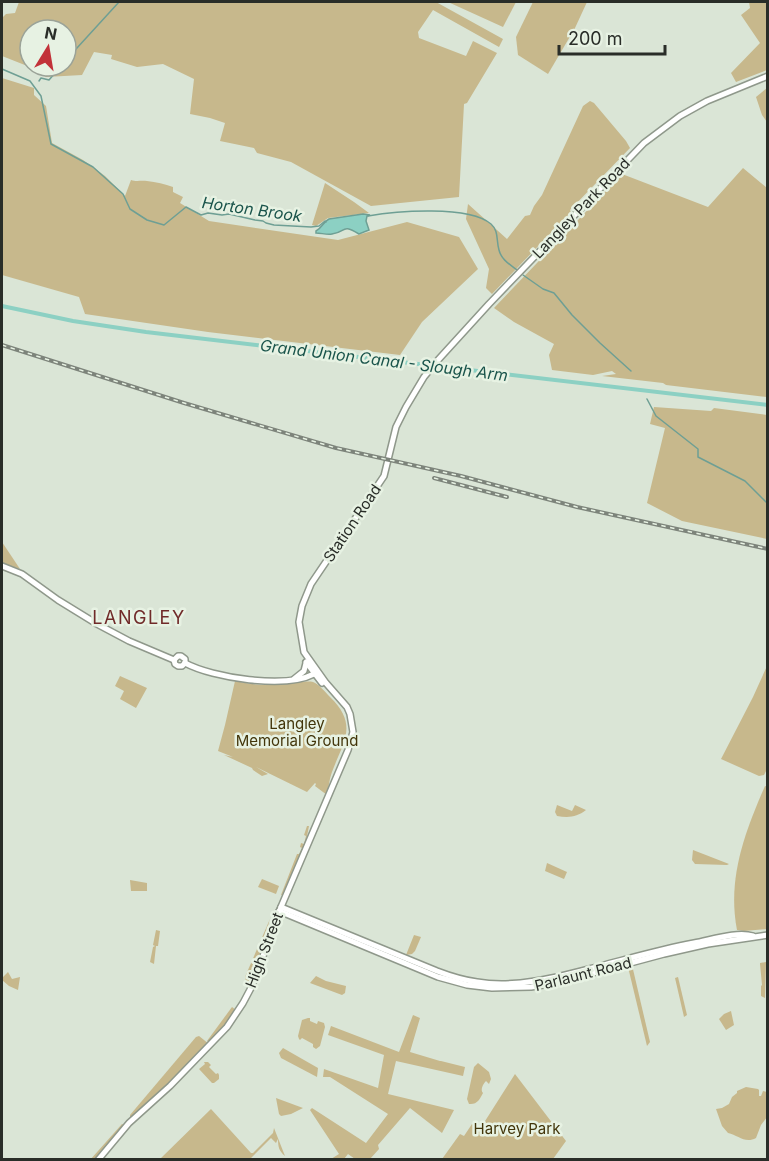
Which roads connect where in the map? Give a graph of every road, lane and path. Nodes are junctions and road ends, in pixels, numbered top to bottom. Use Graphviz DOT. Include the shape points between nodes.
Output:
graph roads {
  1 [pos="768,76"];
  2 [pos="426,375"];
  3 [pos="2,566"];
  4 [pos="304,652"];
  5 [pos="306,662"];
  6 [pos="314,671"];
  7 [pos="293,680"];
  8 [pos="280,909"];
  9 [pos="768,934"];
  10 [pos="98,1160"];
  1 -- 2 [label="main road, Langley Park Road" via="707,101 644,143"];
  2 -- 4 [label="main road, Station Road" via="396,428 384,476 307,591 299,622"];
  3 -- 7 [label="main road" via="22,574 97,624 174,660 181,656 185,663 208,672 249,680"];
  4 -- 5 [label="main road"];
  4 -- 6 [label="main road, Station Road"];
  5 -- 6 [label="main road"];
  5 -- 7 [label="main road" via="304,671"];
  6 -- 7 [label="main road"];
  6 -- 8 [label="main road, High Street" via="350,714 352,737"];
  8 -- 9 [label="main road, Parlaunt Road" via="448,976 498,984 568,974 675,947"];
  8 -- 10 [label="main road, High Street" via="252,986 227,1027 129,1123"];
}
